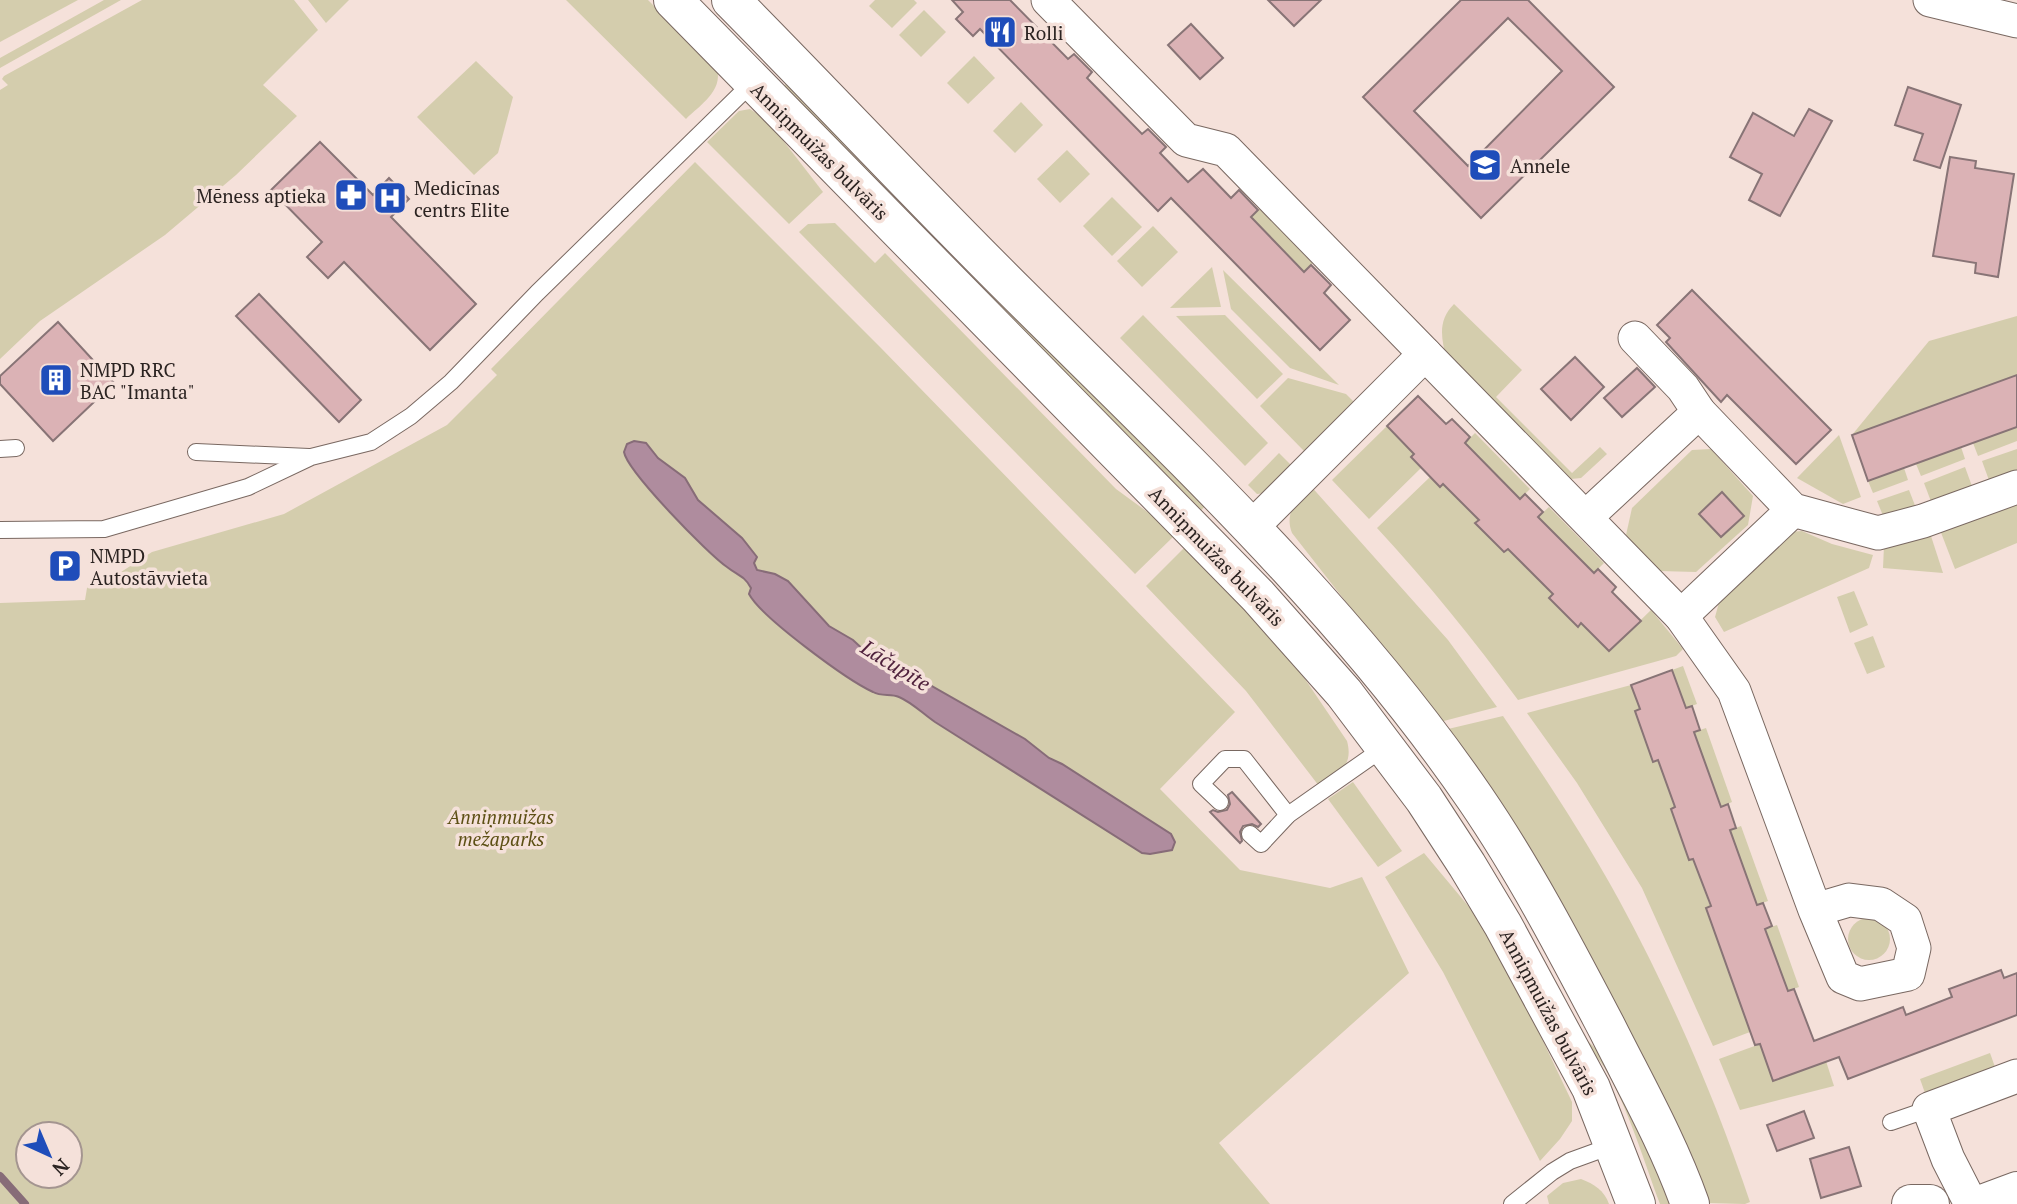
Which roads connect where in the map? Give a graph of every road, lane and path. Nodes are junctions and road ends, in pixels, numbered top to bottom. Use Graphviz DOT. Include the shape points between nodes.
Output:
graph roads {
  1 [pos="673,0"];
  2 [pos="731,0"];
  3 [pos="1048,0"];
  4 [pos="1930,0"];
  5 [pos="2017,22"];
  6 [pos="783,53"];
  7 [pos="752,83"];
  8 [pos="1635,338"];
  9 [pos="1425,354"];
  10 [pos="1699,412"];
  11 [pos="196,452"];
  12 [pos="311,457"];
  13 [pos="2017,487"];
  14 [pos="1793,510"];
  15 [pos="1586,517"];
  16 [pos="1251,528"];
  17 [pos="0,530"];
  18 [pos="1681,616"];
  19 [pos="1385,747"];
  20 [pos="1220,802"];
  21 [pos="1288,816"];
  22 [pos="1250,834"];
  23 [pos="1815,910"];
  24 [pos="1588,992"];
  25 [pos="1550,1015"];
  26 [pos="2017,1076"];
  27 [pos="1929,1109"];
  28 [pos="1891,1122"];
  29 [pos="1614,1145"];
  30 [pos="2017,1191"];
  31 [pos="1512,1204"];
  32 [pos="1636,1204"];
  33 [pos="1690,1204"];
  34 [pos="1911,1204"];
  35 [pos="1930,1204"];
  36 [pos="1971,1204"];
  37 [pos="1982,1204"];
  1 -- 7 [label="street, Anniņmuižas bulvāris"];
  2 -- 6 [label="street"];
  3 -- 9 [label="street" via="1186,139 1226,150"];
  4 -- 5 [label="street"];
  6 -- 7 [label="street"];
  6 -- 16 [label="street"];
  7 -- 12 [label="lane" via="434,397 371,442"];
  7 -- 19 [label="street, Anniņmuižas bulvāris" via="1258,596"];
  8 -- 10 [label="street" via="1683,388"];
  9 -- 15 [label="street"];
  9 -- 16 [label="street"];
  10 -- 14 [label="street"];
  10 -- 15 [label="street"];
  11 -- 12 [label="lane"];
  12 -- 17 [label="lane" via="248,487 104,529"];
  13 -- 14 [label="street" via="1878,533"];
  14 -- 18 [label="street"];
  15 -- 18 [label="street"];
  16 -- 24 [label="street" via="1364,653 1476,799"];
  18 -- 23 [label="street" via="1734,691"];
  19 -- 21 [label="lane"];
  19 -- 25 [label="street, Anniņmuižas bulvāris" via="1467,865"];
  20 -- 21 [label="lane" via="1201,784 1225,759 1244,759"];
  21 -- 22 [label="lane" via="1261,844"];
  24 -- 25 [label="street" via="1568,974 1551,978 1547,989"];
  24 -- 33 [label="street" via="1651,1110"];
  25 -- 29 [label="street, Anniņmuižas bulvāris" via="1591,1088"];
  26 -- 27 [label="street"];
  27 -- 28 [label="lane"];
  27 -- 36 [label="street"];
  29 -- 31 [label="lane" via="1570,1161"];
  29 -- 32 [label="street, Anniņmuižas bulvāris"];
  30 -- 37 [label="street"];
  34 -- 35 [label="street"];
}
